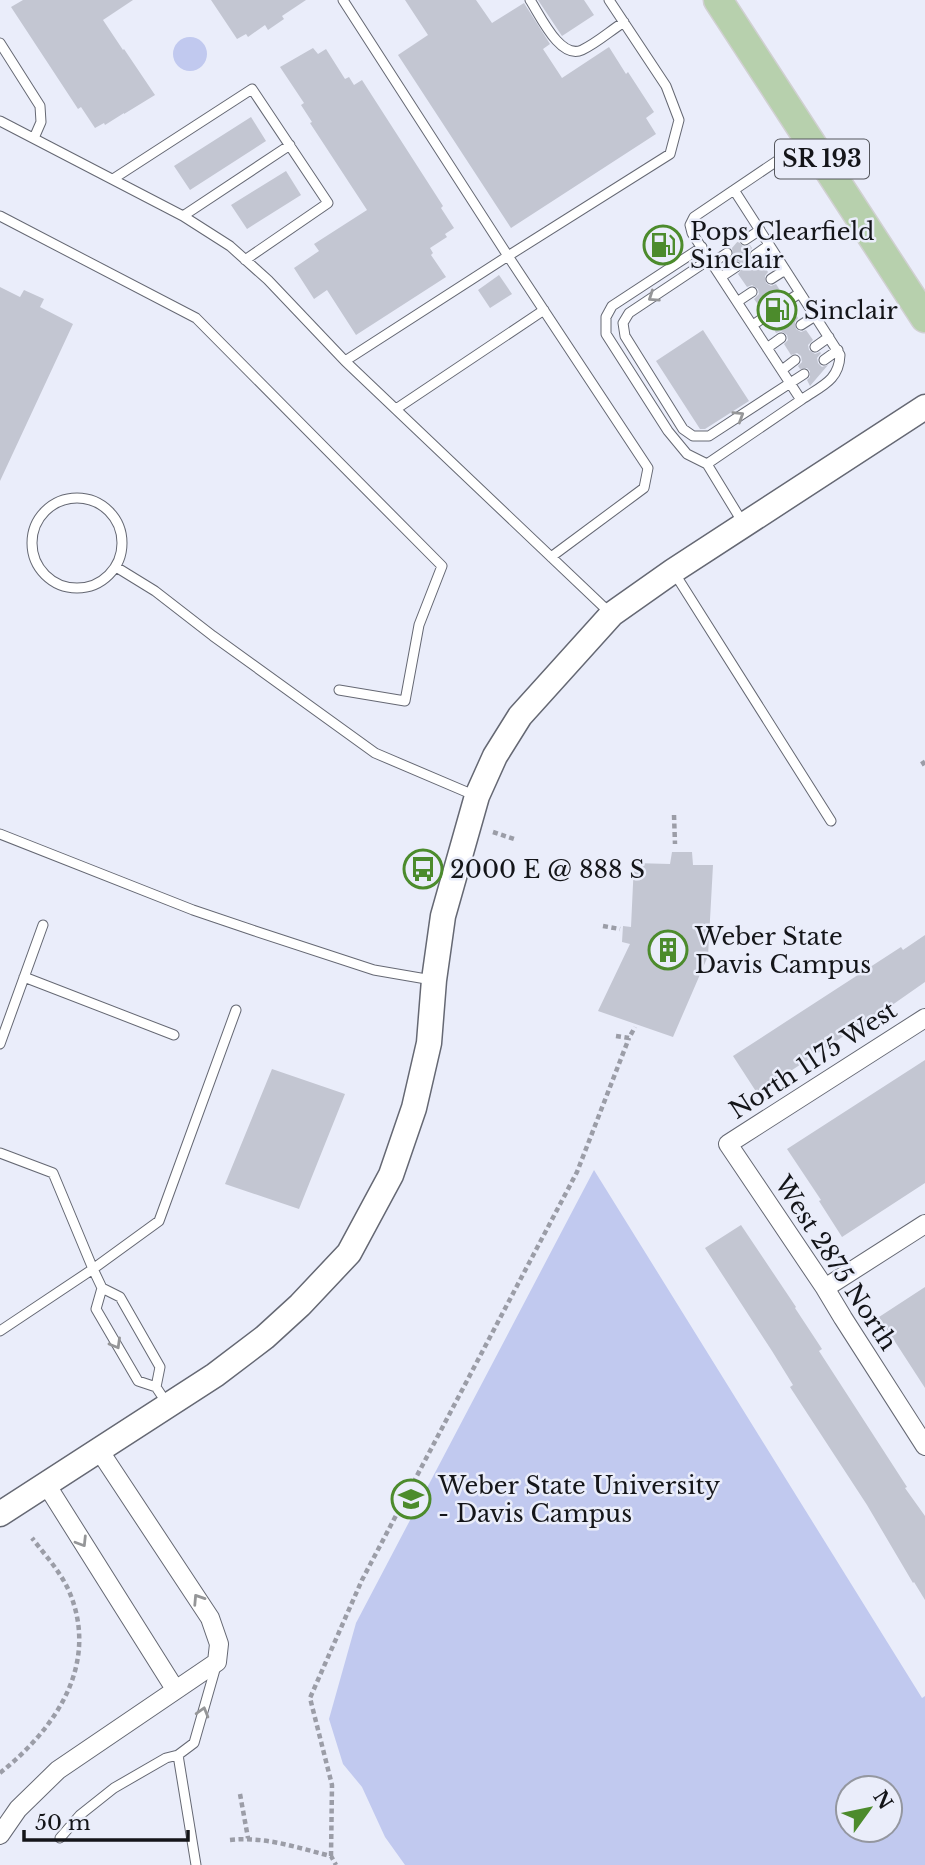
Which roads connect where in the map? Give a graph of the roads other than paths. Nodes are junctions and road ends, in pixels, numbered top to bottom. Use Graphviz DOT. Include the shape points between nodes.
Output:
graph roads {
  1 [pos="343,0"];
  2 [pos="530,0"];
  3 [pos="610,0"];
  4 [pos="718,0"];
  5 [pos="624,22"];
  6 [pos="0,43"];
  7 [pos="0,121"];
  8 [pos="34,138"];
  9 [pos="809,140"];
  10 [pos="290,145"];
  11 [pos="113,179"];
  12 [pos="734,190"];
  13 [pos="0,216"];
  14 [pos="183,216"];
  15 [pos="760,230"];
  16 [pos="745,240"];
  17 [pos="769,245"];
  18 [pos="702,247"];
  19 [pos="727,253"];
  20 [pos="755,255"];
  21 [pos="508,256"];
  22 [pos="245,260"];
  23 [pos="711,261"];
  24 [pos="736,267"];
  25 [pos="785,270"];
  26 [pos="722,277"];
  27 [pos="771,279"];
  28 [pos="752,292"];
  29 [pos="800,293"];
  30 [pos="737,302"];
  31 [pos="786,302"];
  32 [pos="544,310"];
  33 [pos="766,316"];
  34 [pos="815,316"];
  35 [pos="925,318"];
  36 [pos="752,325"];
  37 [pos="801,326"];
  38 [pos="829,337"];
  39 [pos="781,338"];
  40 [pos="815,347"];
  41 [pos="767,348"];
  42 [pos="838,350"];
  43 [pos="795,360"];
  44 [pos="824,360"];
  45 [pos="345,361"];
  46 [pos="782,370"];
  47 [pos="804,374"];
  48 [pos="791,384"];
  49 [pos="801,400"];
  50 [pos="925,407"];
  51 [pos="396,409"];
  52 [pos="707,464"];
  53 [pos="744,525"];
  54 [pos="551,557"];
  55 [pos="116,567"];
  56 [pos="673,571"];
  57 [pos="612,614"];
  58 [pos="339,690"];
  59 [pos="477,796"];
  60 [pos="831,821"];
  61 [pos="0,834"];
  62 [pos="43,925"];
  63 [pos="24,977"];
  64 [pos="434,980"];
  65 [pos="236,1010"];
  66 [pos="925,1017"];
  67 [pos="174,1035"];
  68 [pos="0,1044"];
  69 [pos="728,1144"];
  70 [pos="0,1153"];
  71 [pos="925,1224"];
  72 [pos="93,1269"];
  73 [pos="102,1288"];
  74 [pos="825,1288"];
  75 [pos="0,1331"];
  76 [pos="162,1397"];
  77 [pos="925,1446"];
  78 [pos="99,1450"];
  79 [pos="46,1484"];
  80 [pos="0,1514"];
  81 [pos="217,1662"];
  82 [pos="175,1689"];
  83 [pos="178,1755"];
  84 [pos="0,1835"];
  85 [pos="60,1838"];
  86 [pos="196,1865"];
  1 -- 21 [label="lane"];
  2 -- 5 [label="lane" via="556,41 568,51 579,51"];
  3 -- 5 [label="lane"];
  4 -- 9 [label="main road, SR 193"];
  5 -- 21 [label="lane" via="666,86 679,120 670,154"];
  6 -- 8 [label="lane" via="40,106 41,122"];
  7 -- 8 [label="lane"];
  8 -- 11 [label="lane"];
  9 -- 12 [label="lane"];
  9 -- 35 [label="main road, SR 193"];
  10 -- 11 [label="lane" via="252,89"];
  10 -- 14 [label="lane"];
  10 -- 22 [label="lane" via="328,202"];
  11 -- 14 [label="lane"];
  12 -- 15 [label="lane"];
  12 -- 18 [label="lane" via="694,217 692,233"];
  13 -- 58 [label="lane" via="196,318 442,566 419,625 405,701"];
  14 -- 22 [label="lane"];
  15 -- 16 [label="lane"];
  15 -- 17 [label="lane"];
  17 -- 20 [label="lane"];
  17 -- 25 [label="lane"];
  18 -- 23 [label="lane"];
  18 -- 52 [label="lane" via="612,306 606,317 606,334 668,431 687,454"];
  19 -- 23 [label="lane"];
  21 -- 32 [label="lane"];
  21 -- 45 [label="lane"];
  22 -- 45 [label="lane"];
  23 -- 26 [label="lane"];
  23 -- 48 [label="lane, one-way" via="629,313 623,323 625,336 683,429 692,436 709,436"];
  24 -- 26 [label="lane"];
  25 -- 27 [label="lane"];
  25 -- 29 [label="lane"];
  26 -- 30 [label="lane"];
  28 -- 30 [label="lane"];
  29 -- 31 [label="lane"];
  29 -- 34 [label="lane"];
  30 -- 36 [label="lane"];
  32 -- 51 [label="lane"];
  32 -- 54 [label="lane" via="648,468 644,488"];
  33 -- 36 [label="lane"];
  34 -- 37 [label="lane"];
  34 -- 38 [label="lane"];
  36 -- 41 [label="lane"];
  38 -- 40 [label="lane"];
  38 -- 42 [label="lane"];
  39 -- 41 [label="lane"];
  41 -- 46 [label="lane"];
  42 -- 44 [label="lane"];
  42 -- 49 [label="lane" via="839,369"];
  43 -- 46 [label="lane"];
  45 -- 51 [label="lane"];
  46 -- 48 [label="lane"];
  47 -- 48 [label="lane"];
  48 -- 49 [label="lane"];
  49 -- 52 [label="lane"];
  50 -- 53 [label="street"];
  51 -- 54 [label="lane"];
  52 -- 53 [label="lane"];
  53 -- 56 [label="street"];
  54 -- 57 [label="lane"];
  55 -- 55 [label="lane" via="122,537 108,509 79,497 55,502 42,512 31,542 38,568 49,579 63,587 85,588 100,583"];
  55 -- 59 [label="lane" via="375,752"];
  56 -- 57 [label="street"];
  56 -- 60 [label="lane"];
  57 -- 59 [label="street" via="520,716"];
  59 -- 64 [label="street" via="443,916"];
  61 -- 64 [label="lane" via="255,931 374,970"];
  62 -- 63 [label="lane"];
  63 -- 67 [label="lane"];
  63 -- 68 [label="lane"];
  64 -- 76 [label="street" via="429,1043 414,1108 391,1175 349,1253 265,1337 215,1375"];
  65 -- 72 [label="lane" via="159,1221"];
  66 -- 69 [label="street, North 1175 West"];
  69 -- 74 [label="street, West 2875 North"];
  70 -- 72 [label="lane" via="53,1173"];
  71 -- 74 [label="street"];
  72 -- 73 [label="lane"];
  72 -- 75 [label="lane"];
  73 -- 76 [label="lane" via="120,1297 160,1367"];
  73 -- 76 [label="lane, one-way" via="96,1309 138,1381"];
  74 -- 77 [label="street, West 2875 North"];
  76 -- 78 [label="street"];
  78 -- 79 [label="street"];
  81 -- 78 [label="street, one-way" via="219,1644 209,1618"];
  79 -- 80 [label="street"];
  79 -- 82 [label="street, one-way"];
  81 -- 82 [label="street"];
  83 -- 81 [label="lane, one-way" via="194,1743"];
  82 -- 84 [label="street" via="58,1770 18,1809"];
  83 -- 85 [label="lane" via="114,1788"];
  83 -- 86 [label="lane"];
}
